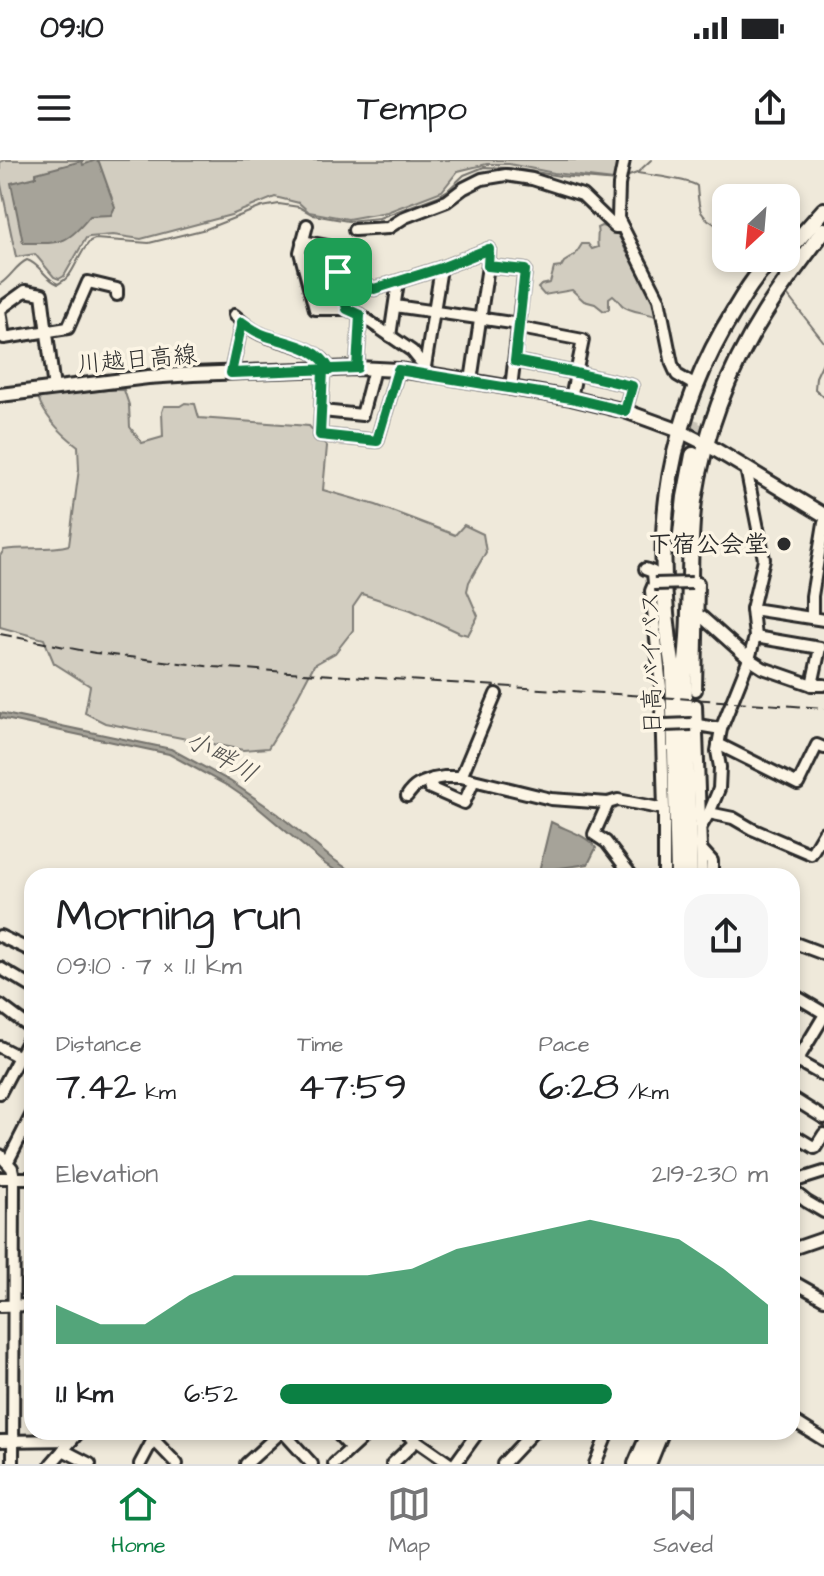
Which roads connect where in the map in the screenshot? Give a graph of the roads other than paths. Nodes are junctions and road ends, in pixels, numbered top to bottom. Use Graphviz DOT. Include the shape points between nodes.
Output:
graph roads {
  1 [pos="624,160"];
  2 [pos="824,210"];
  3 [pos="307,225"];
  4 [pos="622,227"];
  5 [pos="824,229"];
  6 [pos="354,230"];
  7 [pos="806,230"];
  8 [pos="800,235"];
  9 [pos="800,237"];
  10 [pos="302,241"];
  11 [pos="488,266"];
  12 [pos="441,268"];
  13 [pos="338,272"];
  14 [pos="771,277"];
  15 [pos="398,282"];
  16 [pos="117,295"];
  17 [pos="395,306"];
  18 [pos="0,309"];
  19 [pos="347,309"];
  20 [pos="434,312"];
  21 [pos="360,315"];
  22 [pos="480,319"];
  23 [pos="519,326"];
  24 [pos="47,332"];
  25 [pos="390,336"];
  26 [pos="515,361"];
  27 [pos="357,368"];
  28 [pos="374,369"];
  29 [pos="326,370"];
  30 [pos="398,370"];
  31 [pos="424,370"];
  32 [pos="231,373"];
  33 [pos="576,373"];
  34 [pos="471,381"];
  35 [pos="696,386"];
  36 [pos="511,388"];
  37 [pos="54,389"];
  38 [pos="0,395"];
  39 [pos="571,398"];
  40 [pos="322,411"];
  41 [pos="625,411"];
  42 [pos="697,421"];
  43 [pos="680,431"];
  44 [pos="706,444"];
  45 [pos="688,452"];
  46 [pos="746,468"];
  47 [pos="824,515"];
  48 [pos="824,523"];
  49 [pos="645,569"];
  50 [pos="654,584"];
  51 [pos="752,609"];
  52 [pos="702,617"];
  53 [pos="812,617"];
  54 [pos="824,620"];
  55 [pos="755,637"];
  56 [pos="749,659"];
  57 [pos="685,683"];
  58 [pos="818,685"];
  59 [pos="661,687"];
  60 [pos="496,694"];
  61 [pos="661,703"];
  62 [pos="696,705"];
  63 [pos="694,724"];
  64 [pos="663,725"];
  65 [pos="721,729"];
  66 [pos="718,744"];
  67 [pos="824,748"];
  68 [pos="461,777"];
  69 [pos="433,779"];
  70 [pos="474,780"];
  71 [pos="407,796"];
  72 [pos="608,803"];
  73 [pos="664,809"];
  74 [pos="709,813"];
  75 [pos="702,825"];
  76 [pos="824,832"];
  77 [pos="702,850"];
  78 [pos="626,868"];
  79 [pos="664,868"];
  80 [pos="678,868"];
  81 [pos="690,868"];
  82 [pos="702,868"];
  83 [pos="712,868"];
  84 [pos="0,936"];
  85 [pos="800,946"];
  86 [pos="24,947"];
  87 [pos="824,954"];
  88 [pos="0,968"];
  89 [pos="24,982"];
  90 [pos="800,1002"];
  91 [pos="0,1005"];
  92 [pos="824,1014"];
  93 [pos="24,1024"];
  94 [pos="0,1047"];
  95 [pos="24,1047"];
  96 [pos="800,1055"];
  97 [pos="19,1057"];
  98 [pos="800,1067"];
  99 [pos="824,1076"];
  100 [pos="0,1091"];
  101 [pos="800,1103"];
  102 [pos="824,1118"];
  103 [pos="24,1127"];
  104 [pos="824,1134"];
  105 [pos="800,1139"];
  106 [pos="4,1158"];
  107 [pos="824,1172"];
  108 [pos="14,1177"];
  109 [pos="0,1178"];
  110 [pos="24,1178"];
  111 [pos="800,1181"];
  112 [pos="800,1193"];
  113 [pos="824,1212"];
  114 [pos="824,1238"];
  115 [pos="800,1246"];
  116 [pos="800,1286"];
  117 [pos="824,1299"];
  118 [pos="24,1305"];
  119 [pos="0,1306"];
  120 [pos="13,1306"];
  121 [pos="800,1425"];
  122 [pos="24,1439"];
  123 [pos="72,1440"];
  124 [pos="153,1440"];
  125 [pos="158,1440"];
  126 [pos="273,1440"];
  127 [pos="290,1440"];
  128 [pos="344,1440"];
  129 [pos="360,1440"];
  130 [pos="409,1440"];
  131 [pos="418,1440"];
  132 [pos="472,1440"];
  133 [pos="526,1440"];
  134 [pos="605,1440"];
  135 [pos="646,1440"];
  136 [pos="658,1440"];
  137 [pos="824,1440"];
  138 [pos="0,1441"];
  139 [pos="12,1441"];
  140 [pos="351,1448"];
  141 [pos="63,1450"];
  142 [pos="13,1464"];
  143 [pos="51,1464"];
  144 [pos="90,1464"];
  145 [pos="140,1464"];
  146 [pos="177,1464"];
  147 [pos="246,1464"];
  148 [pos="312,1464"];
  149 [pos="334,1464"];
  150 [pos="392,1464"];
  151 [pos="453,1464"];
  152 [pos="503,1464"];
  153 [pos="595,1464"];
  154 [pos="636,1464"];
  155 [pos="648,1464"];
  1 -- 4 [label="street" via="617,211"];
  2 -- 7 [label="highway"];
  3 -- 10 [label="street"];
  4 -- 6 [label="street" via="615,227 582,195 506,175 482,179 388,228"];
  4 -- 35 [label="street" via="659,299 677,375"];
  5 -- 14 [label="highway"];
  7 -- 8 [label="highway"];
  7 -- 9 [label="highway"];
  10 -- 13 [label="street" via="333,249"];
  10 -- 19 [label="street" via="300,252 315,309"];
  11 -- 12 [label="street" via="489,249"];
  11 -- 22 [label="street"];
  11 -- 23 [label="street" via="525,270"];
  12 -- 15 [label="street"];
  12 -- 20 [label="street"];
  13 -- 15 [label="street" via="374,289"];
  13 -- 19 [label="street"];
  14 -- 35 [label="highway" via="738,304"];
  14 -- 42 [label="highway" via="736,322 715,361"];
  14 -- 44 [label="highway"];
  15 -- 17 [label="street"];
  16 -- 24 [label="street" via="117,289 88,282 68,328"];
  17 -- 20 [label="street"];
  17 -- 25 [label="street"];
  18 -- 24 [label="street" via="4,338"];
  18 -- 24 [label="street" via="25,291 42,294"];
  19 -- 21 [label="street"];
  20 -- 22 [label="street"];
  20 -- 31 [label="street"];
  21 -- 25 [label="street"];
  21 -- 27 [label="street"];
  22 -- 23 [label="street"];
  22 -- 34 [label="street"];
  23 -- 26 [label="street"];
  23 -- 33 [label="street" via="583,340"];
  24 -- 37 [label="street"];
  25 -- 31 [label="street" via="412,351"];
  26 -- 33 [label="street"];
  26 -- 36 [label="street"];
  27 -- 28 [label="main road, 川越日高線"];
  27 -- 29 [label="main road, 川越日高線"];
  28 -- 30 [label="main road, 川越日高線"];
  28 -- 40 [label="street" via="362,415"];
  29 -- 32 [label="main road, 川越日高線"];
  29 -- 32 [label="street" via="327,363 312,353 262,335 238,319"];
  29 -- 40 [label="street"];
  30 -- 31 [label="main road, 川越日高線"];
  30 -- 40 [label="street" via="377,441 320,435"];
  31 -- 34 [label="main road, 川越日高線"];
  32 -- 37 [label="main road, 川越日高線"];
  33 -- 39 [label="street"];
  33 -- 41 [label="street" via="632,386"];
  34 -- 36 [label="main road, 川越日高線"];
  35 -- 43 [label="highway"];
  36 -- 39 [label="main road, 川越日高線"];
  37 -- 38 [label="main road, 川越日高線"];
  39 -- 41 [label="main road, 川越日高線"];
  41 -- 43 [label="main road, 川越日高線"];
  43 -- 44 [label="main road, 川越日高線"];
  43 -- 57 [label="highway" via="667,496 663,596 666,629"];
  44 -- 46 [label="main road, 川越日高線"];
  44 -- 57 [label="highway" via="690,546"];
  45 -- 57 [label="highway, 日高バイパス" via="675,493 670,545"];
  46 -- 47 [label="main road, 川越日高線"];
  46 -- 51 [label="street" via="764,559"];
  48 -- 53 [label="street"];
  49 -- 50 [label="street" via="653,572"];
  50 -- 57 [label="street, bridge" via="698,583"];
  50 -- 59 [label="street"];
  51 -- 53 [label="street"];
  51 -- 55 [label="street"];
  52 -- 56 [label="street"];
  53 -- 54 [label="street"];
  55 -- 56 [label="street"];
  55 -- 58 [label="street" via="820,648"];
  56 -- 58 [label="street"];
  56 -- 65 [label="street"];
  57 -- 80 [label="highway, 日高バイパス"];
  57 -- 81 [label="highway, 日高バイパス"];
  60 -- 68 [label="street"];
  61 -- 64 [label="street"];
  62 -- 63 [label="street"];
  63 -- 64 [label="street, bridge"];
  63 -- 65 [label="street"];
  63 -- 75 [label="street"];
  64 -- 73 [label="street"];
  65 -- 66 [label="street"];
  66 -- 67 [label="street" via="798,784 817,745"];
  66 -- 74 [label="street" via="721,780"];
  68 -- 69 [label="street"];
  68 -- 70 [label="street"];
  69 -- 70 [label="street" via="430,788 464,803"];
  69 -- 71 [label="street"];
  70 -- 72 [label="street" via="551,799"];
  72 -- 73 [label="street" via="618,800"];
  72 -- 78 [label="street" via="594,834"];
  73 -- 79 [label="street"];
  74 -- 75 [label="street"];
  74 -- 76 [label="street" via="733,818 811,854"];
  75 -- 77 [label="street"];
  77 -- 82 [label="street"];
  77 -- 83 [label="street"];
  84 -- 86 [label="street"];
  85 -- 87 [label="street"];
  88 -- 89 [label="street"];
  90 -- 92 [label="street"];
  91 -- 93 [label="street"];
  92 -- 96 [label="street"];
  94 -- 97 [label="street"];
  95 -- 97 [label="street"];
  97 -- 100 [label="street"];
  98 -- 99 [label="street"];
  101 -- 102 [label="street"];
  103 -- 106 [label="street"];
  104 -- 105 [label="street" via="815,1148"];
  106 -- 108 [label="street"];
  107 -- 111 [label="street"];
  108 -- 109 [label="street"];
  108 -- 110 [label="street"];
  108 -- 120 [label="street"];
  112 -- 113 [label="street"];
  114 -- 115 [label="street"];
  116 -- 117 [label="street"];
  118 -- 120 [label="street"];
  119 -- 120 [label="street"];
  120 -- 139 [label="street"];
  121 -- 137 [label="street"];
  122 -- 139 [label="street"];
  123 -- 141 [label="street"];
  124 -- 145 [label="street"];
  125 -- 146 [label="street"];
  126 -- 147 [label="street"];
  127 -- 148 [label="street"];
  128 -- 140 [label="street"];
  129 -- 140 [label="street"];
  130 -- 150 [label="street"];
  131 -- 151 [label="street"];
  132 -- 151 [label="street"];
  133 -- 152 [label="street"];
  134 -- 153 [label="street"];
  135 -- 154 [label="highway"];
  136 -- 155 [label="highway"];
  138 -- 139 [label="street"];
  139 -- 142 [label="street"];
  140 -- 149 [label="street"];
  141 -- 143 [label="street"];
  141 -- 144 [label="street"];
}
